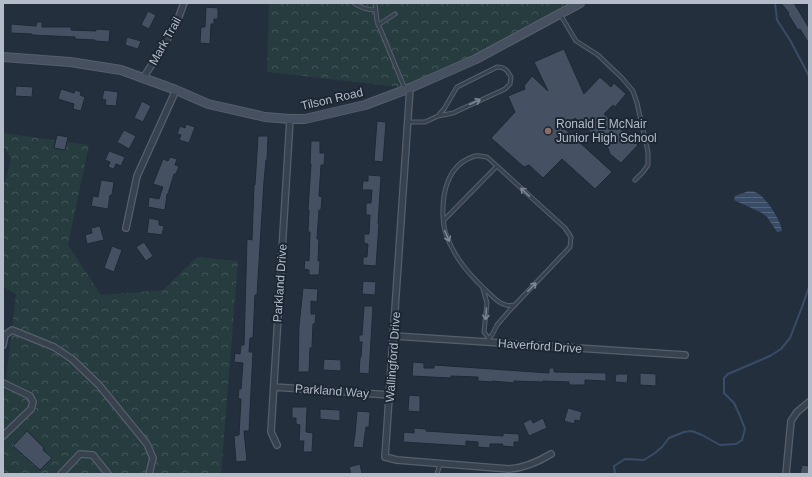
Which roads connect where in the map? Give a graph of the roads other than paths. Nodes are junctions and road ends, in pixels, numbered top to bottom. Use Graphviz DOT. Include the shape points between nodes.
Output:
graph roads {
  1 [pos="184,3"];
  2 [pos="354,3"];
  3 [pos="375,3"];
  4 [pos="580,3"];
  5 [pos="376,10"];
  6 [pos="395,14"];
  7 [pos="560,14"];
  8 [pos="378,25"];
  9 [pos="3,56"];
  10 [pos="144,77"];
  11 [pos="408,89"];
  12 [pos="176,90"];
  13 [pos="438,116"];
  14 [pos="290,120"];
  15 [pos="408,122"];
  16 [pos="497,166"];
  17 [pos="636,180"];
  18 [pos="443,220"];
  19 [pos="126,228"];
  20 [pos="483,289"];
  21 [pos="515,305"];
  22 [pos="394,336"];
  23 [pos="489,341"];
  24 [pos="3,345"];
  25 [pos="686,355"];
  26 [pos="3,383"];
  27 [pos="274,387"];
  28 [pos="390,395"];
  29 [pos="809,402"];
  30 [pos="3,436"];
  31 [pos="277,445"];
  32 [pos="551,454"];
  33 [pos="440,464"];
  34 [pos="61,474"];
  35 [pos="108,474"];
  36 [pos="149,474"];
  37 [pos="437,474"];
  38 [pos="786,474"];
  1 -- 10 [label="street, Mark Trail" via="175,27"];
  2 -- 5 [label="lane" via="359,7"];
  3 -- 5 [label="lane"];
  4 -- 7 [label="street, Tilson Road"];
  5 -- 8 [label="lane"];
  6 -- 8 [label="lane"];
  7 -- 11 [label="street, Tilson Road" via="476,59"];
  7 -- 17 [label="lane" via="576,41 598,55 633,91 648,152 648,165"];
  8 -- 11 [label="lane"];
  9 -- 10 [label="street, Tilson Road" via="70,62 122,70"];
  10 -- 12 [label="street, Tilson Road"];
  11 -- 14 [label="street, Tilson Road" via="365,104 305,119"];
  11 -- 15 [label="street, Wallingford Drive"];
  12 -- 14 [label="street, Tilson Road" via="208,104"];
  12 -- 19 [label="street" via="136,176"];
  13 -- 13 [label="lane, one-way" via="505,89 510,84 511,77 506,68 497,67 457,87"];
  13 -- 15 [label="lane" via="425,122"];
  14 -- 27 [label="street, Parkland Drive"];
  15 -- 22 [label="street, Wallingford Drive"];
  16 -- 18 [label="lane"];
  16 -- 18 [label="lane" via="487,157 477,156 456,168 444,194"];
  21 -- 16 [label="lane, one-way" via="570,247 571,237"];
  18 -- 20 [label="lane, one-way" via="456,255"];
  20 -- 21 [label="lane" via="499,302"];
  20 -- 23 [label="lane, one-way" via="487,303 484,332"];
  21 -- 23 [label="lane" via="497,325"];
  22 -- 23 [label="street, Haverford Drive"];
  22 -- 28 [label="street, Wallingford Drive"];
  23 -- 25 [label="street, Haverford Drive"];
  24 -- 36 [label="street" via="5,335 12,330 54,347 72,359 99,385 147,444 153,458"];
  26 -- 30 [label="street" via="30,396 33,402 31,409"];
  27 -- 28 [label="street, Parkland Way"];
  27 -- 31 [label="street, Parkland Drive" via="271,432"];
  28 -- 33 [label="street, Wallingford Drive" via="386,457"];
  29 -- 38 [label="street" via="791,421"];
  32 -- 33 [label="street, Wallingford Drive" via="530,465 509,469"];
  33 -- 37 [label="lane"];
  34 -- 35 [label="street" via="80,454 93,455"];
}
